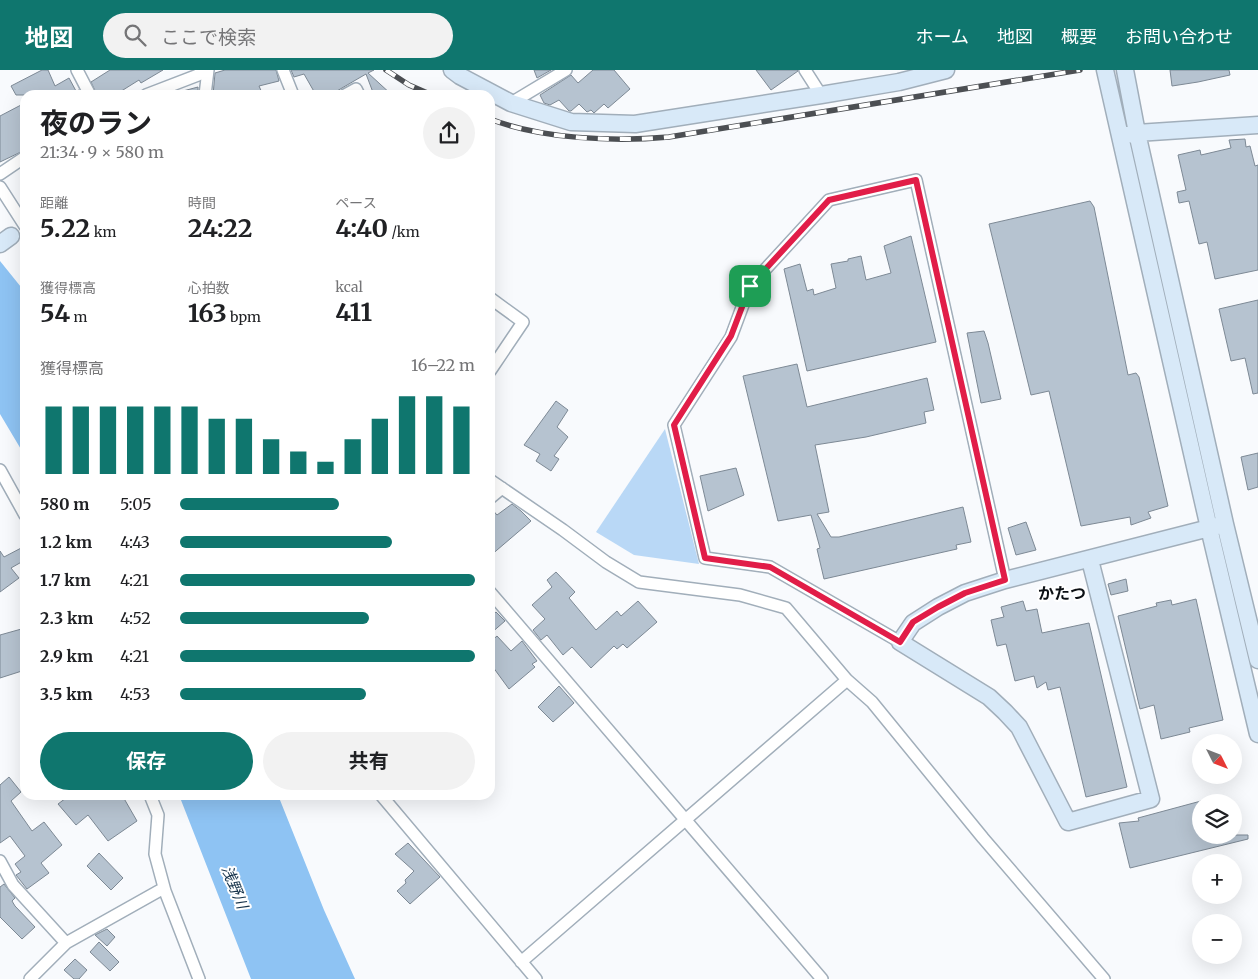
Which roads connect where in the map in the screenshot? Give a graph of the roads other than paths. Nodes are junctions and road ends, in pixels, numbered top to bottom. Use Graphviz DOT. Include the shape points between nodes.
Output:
graph roads {
  1 [pos="77,70"];
  2 [pos="202,70"];
  3 [pos="208,70"];
  4 [pos="283,70"];
  5 [pos="452,70"];
  6 [pos="566,70"];
  7 [pos="805,70"];
  8 [pos="946,70"];
  9 [pos="1105,70"];
  10 [pos="1125,70"];
  11 [pos="87,90"];
  12 [pos="159,90"];
  13 [pos="206,90"];
  14 [pos="291,90"];
  15 [pos="486,90"];
  16 [pos="495,95"];
  17 [pos="821,96"];
  18 [pos="511,103"];
  19 [pos="1258,125"];
  20 [pos="1137,133"];
  21 [pos="1120,136"];
  22 [pos="20,160"];
  23 [pos="0,174"];
  24 [pos="0,187"];
  25 [pos="20,218"];
  26 [pos="20,230"];
  27 [pos="5,240"];
  28 [pos="495,302"];
  29 [pos="495,364"];
  30 [pos="0,470"];
  31 [pos="495,483"];
  32 [pos="502,488"];
  33 [pos="495,494"];
  34 [pos="20,506"];
  35 [pos="1217,526"];
  36 [pos="1090,560"];
  37 [pos="1005,580"];
  38 [pos="495,598"];
  39 [pos="900,642"];
  40 [pos="1258,660"];
  41 [pos="848,680"];
  42 [pos="1258,734"];
  43 [pos="152,800"];
  44 [pos="385,800"];
  45 [pos="684,819"];
  46 [pos="0,861"];
  47 [pos="164,888"];
  48 [pos="66,942"];
  49 [pos="521,962"];
  50 [pos="30,979"];
  51 [pos="199,979"];
  52 [pos="536,979"];
  53 [pos="822,979"];
  54 [pos="1104,979"];
  1 -- 11 [label="street"];
  2 -- 12 [label="street" via="198,75"];
  3 -- 13 [label="street"];
  4 -- 14 [label="street"];
  5 -- 15 [label="street"];
  6 -- 18 [label="street"];
  7 -- 17 [label="street"];
  8 -- 17 [label="street"];
  9 -- 21 [label="street"];
  10 -- 20 [label="street"];
  16 -- 18 [label="street"];
  17 -- 18 [label="street" via="635,124 571,122"];
  19 -- 20 [label="street"];
  20 -- 21 [label="street"];
  20 -- 35 [label="street"];
  21 -- 35 [label="street"];
  22 -- 23 [label="street"];
  24 -- 25 [label="street"];
  26 -- 27 [label="street"];
  28 -- 29 [label="street" via="523,322"];
  30 -- 34 [label="street"];
  31 -- 32 [label="street"];
  32 -- 33 [label="street"];
  32 -- 41 [label="street" via="639,582 740,595 786,608"];
  35 -- 36 [label="street"];
  35 -- 40 [label="street"];
  35 -- 42 [label="street"];
  36 -- 37 [label="street"];
  36 -- 39 [label="street" via="1150,799 1068,822 1018,727 1005,712 989,697"];
  37 -- 39 [label="street" via="965,593 938,607 913,622"];
  37 -- 39 [label="street" via="916,180 829,200 750,286 731,336 674,425 705,558 770,567"];
  38 -- 45 [label="street"];
  41 -- 45 [label="street"];
  41 -- 54 [label="street" via="872,702"];
  43 -- 47 [label="street" via="158,815 155,854"];
  44 -- 49 [label="street"];
  45 -- 49 [label="street"];
  45 -- 53 [label="street"];
  46 -- 48 [label="street" via="13,884"];
  47 -- 48 [label="street"];
  47 -- 51 [label="street"];
  48 -- 50 [label="street"];
  49 -- 52 [label="street"];
}
